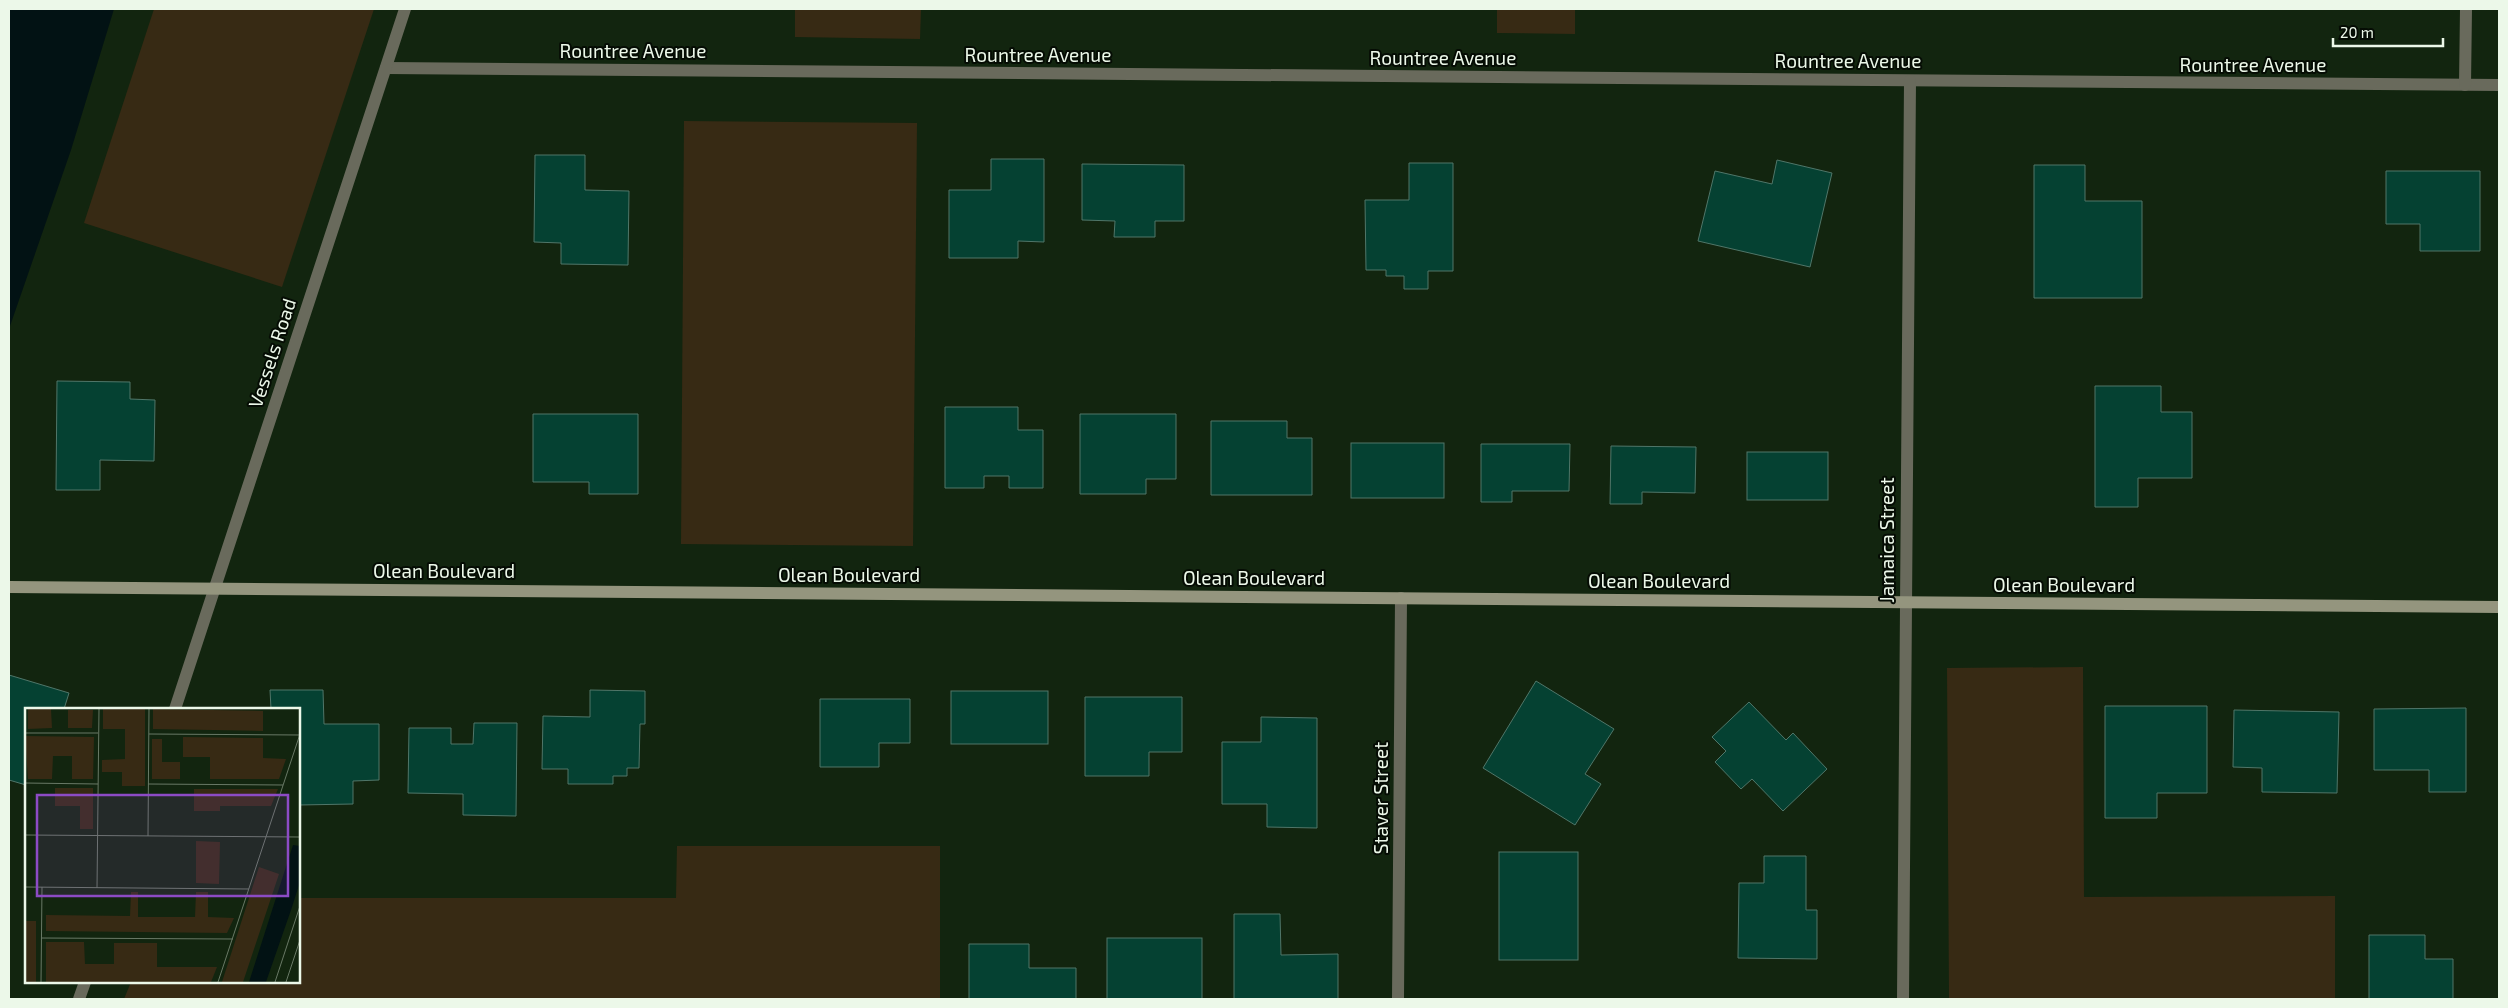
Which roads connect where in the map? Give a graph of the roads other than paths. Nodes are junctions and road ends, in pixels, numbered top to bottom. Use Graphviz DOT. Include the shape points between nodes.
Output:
graph roads {
  1 [pos="405,9"];
  2 [pos="2466,9"];
  3 [pos="386,68"];
  4 [pos="1910,81"];
  5 [pos="2465,85"];
  6 [pos="2499,85"];
  7 [pos="9,586"];
  8 [pos="215,588"];
  9 [pos="1401,598"];
  10 [pos="1906,602"];
  11 [pos="2499,607"];
  12 [pos="175,708"];
  13 [pos="85,983"];
  14 [pos="79,999"];
  15 [pos="1398,999"];
  16 [pos="1902,999"];
  1 -- 3 [label="street, Vessels Road"];
  2 -- 5 [label="street"];
  3 -- 4 [label="street, Rountree Avenue"];
  3 -- 8 [label="street, Vessels Road"];
  4 -- 5 [label="street, Rountree Avenue"];
  4 -- 10 [label="street, Jamaica Street"];
  5 -- 6 [label="street, Rountree Avenue"];
  7 -- 8 [label="street, Olean Boulevard"];
  8 -- 9 [label="street, Olean Boulevard"];
  8 -- 12 [label="street, Vessels Road"];
  9 -- 10 [label="street, Olean Boulevard"];
  9 -- 15 [label="street, Staver Street"];
  10 -- 11 [label="street, Olean Boulevard"];
  10 -- 16 [label="street, Jamaica Street"];
  13 -- 14 [label="street"];
}
